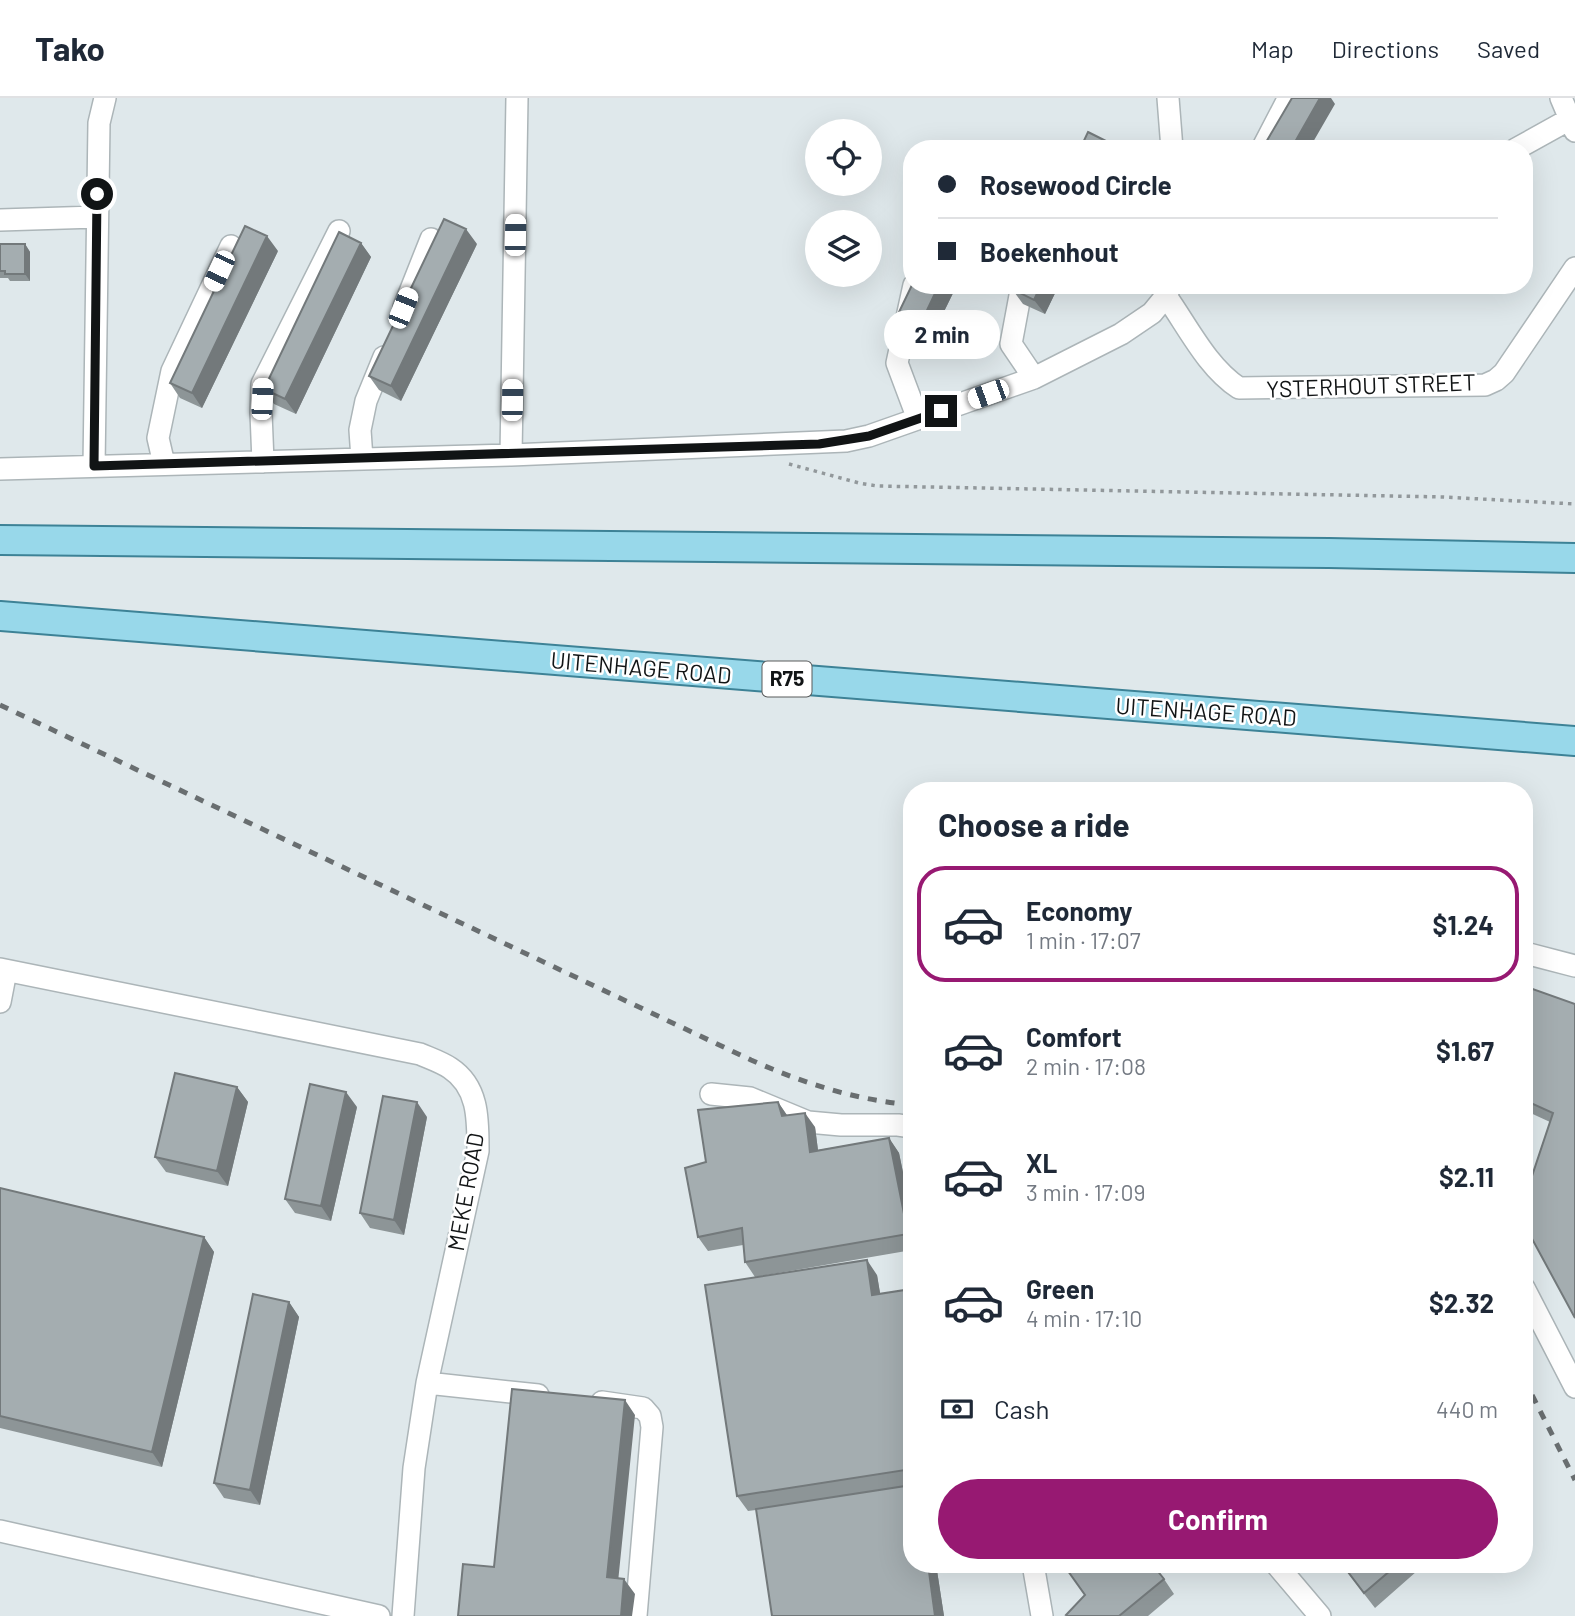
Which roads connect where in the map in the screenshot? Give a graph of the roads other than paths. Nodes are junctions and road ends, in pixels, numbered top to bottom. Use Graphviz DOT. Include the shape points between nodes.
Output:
graph roads {
  1 [pos="105,98"];
  2 [pos="517,98"];
  3 [pos="1168,98"];
  4 [pos="1561,98"];
  5 [pos="1287,101"];
  6 [pos="1572,125"];
  7 [pos="1171,140"];
  8 [pos="1267,140"];
  9 [pos="1533,142"];
  10 [pos="96,217"];
  11 [pos="0,220"];
  12 [pos="339,231"];
  13 [pos="431,239"];
  14 [pos="230,246"];
  15 [pos="1575,268"];
  16 [pos="912,294"];
  17 [pos="1020,294"];
  18 [pos="1166,294"];
  19 [pos="1170,294"];
  20 [pos="1034,378"];
  21 [pos="918,419"];
  22 [pos="511,455"];
  23 [pos="362,459"];
  24 [pos="264,462"];
  25 [pos="164,464"];
  26 [pos="94,466"];
  27 [pos="0,470"];
  28 [pos="0,540"];
  29 [pos="1575,558"];
  30 [pos="0,616"];
  31 [pos="1575,741"];
  32 [pos="1533,955"];
  33 [pos="1575,966"];
  34 [pos="3,970"];
  35 [pos="0,1002"];
  36 [pos="711,1094"];
  37 [pos="903,1126"];
  38 [pos="1533,1305"];
  39 [pos="427,1383"];
  40 [pos="1575,1387"];
  41 [pos="0,1531"];
  42 [pos="1035,1573"];
  43 [pos="1284,1573"];
  44 [pos="379,1616"];
  45 [pos="403,1616"];
  46 [pos="636,1616"];
  47 [pos="1042,1616"];
  48 [pos="1320,1616"];
  1 -- 10 [label="street" via="99,123"];
  2 -- 22 [label="street"];
  3 -- 7 [label="street"];
  4 -- 6 [label="street"];
  5 -- 8 [label="street"];
  6 -- 9 [label="street"];
  10 -- 11 [label="street"];
  10 -- 26 [label="street"];
  12 -- 24 [label="street" via="262,384"];
  13 -- 23 [label="street" via="366,401 360,430"];
  14 -- 25 [label="street" via="172,371 158,438"];
  15 -- 19 [label="street, YSTERHOUT STREET" via="1504,373 1485,384 1239,388 1216,367"];
  16 -- 21 [label="street" via="897,363"];
  17 -- 20 [label="street" via="1011,344"];
  18 -- 20 [label="street" via="1152,313 1121,334"];
  20 -- 21 [label="street"];
  21 -- 22 [label="street" via="869,436 819,444"];
  22 -- 23 [label="street"];
  23 -- 24 [label="street"];
  24 -- 25 [label="street"];
  25 -- 26 [label="street"];
  26 -- 27 [label="street"];
  28 -- 29 [label="main road"];
  30 -- 31 [label="main road, UITENHAGE ROAD / R75"];
  32 -- 33 [label="street"];
  34 -- 35 [label="street"];
  34 -- 39 [label="street, MEKE ROAD" via="420,1054 450,1068 469,1086 478,1112 478,1152"];
  36 -- 37 [label="street" via="750,1098 808,1122"];
  38 -- 40 [label="street"];
  39 -- 45 [label="street, MEKE ROAD" via="414,1468"];
  39 -- 46 [label="street" via="643,1408 652,1427"];
  41 -- 44 [label="street"];
  42 -- 47 [label="street"];
  43 -- 48 [label="street"];
}
